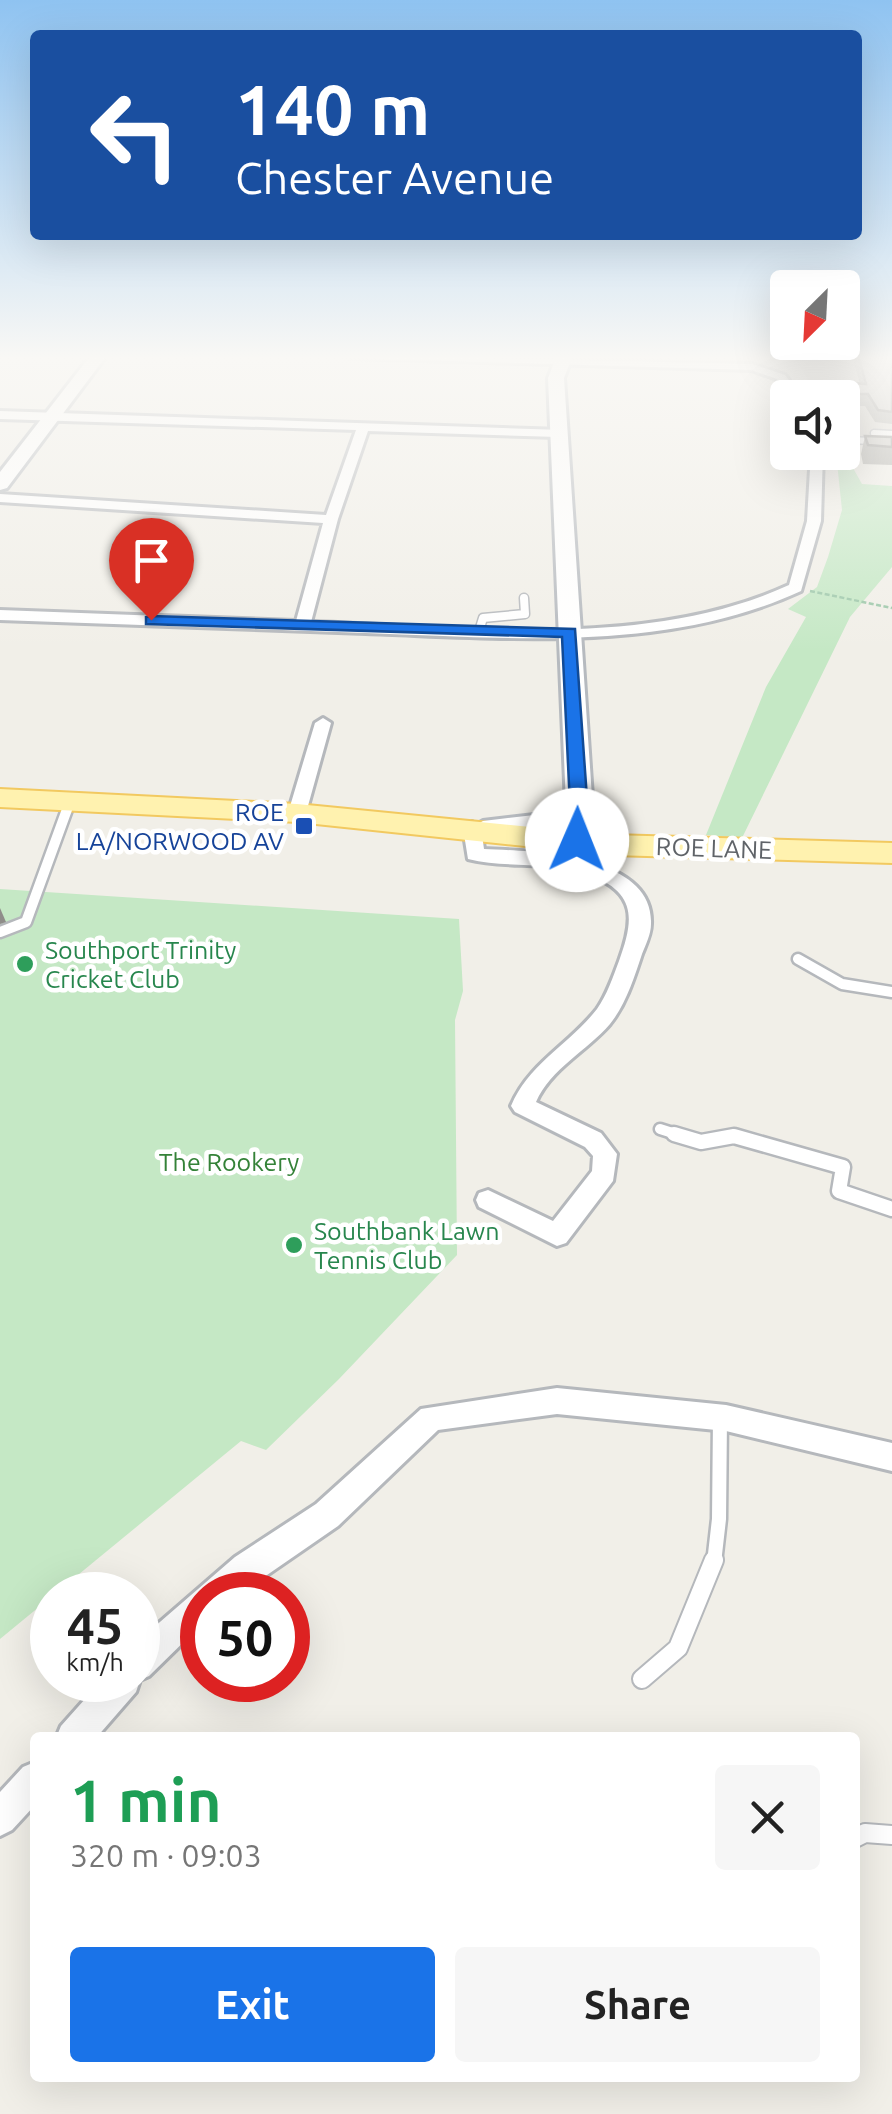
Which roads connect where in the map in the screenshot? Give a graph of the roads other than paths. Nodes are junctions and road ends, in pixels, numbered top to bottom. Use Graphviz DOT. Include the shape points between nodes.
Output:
graph roads {
  1 [pos="25,454"];
  2 [pos="353,454"];
  3 [pos="559,454"];
  4 [pos="819,470"];
  5 [pos="0,484"];
  6 [pos="0,498"];
  7 [pos="330,519"];
  8 [pos="524,598"];
  9 [pos="0,614"];
  10 [pos="302,626"];
  11 [pos="480,631"];
  12 [pos="569,632"];
  13 [pos="323,723"];
  14 [pos="0,798"];
  15 [pos="70,801"];
  16 [pos="297,813"];
  17 [pos="578,824"];
  18 [pos="477,829"];
  19 [pos="892,852"];
  20 [pos="0,932"];
  21 [pos="798,958"];
  22 [pos="892,992"];
  23 [pos="660,1128"];
  24 [pos="488,1200"];
  25 [pos="892,1208"];
  26 [pos="720,1418"];
  27 [pos="892,1456"];
  28 [pos="241,1572"];
  29 [pos="180,1623"];
  30 [pos="160,1640"];
  31 [pos="642,1678"];
  32 [pos="104,1702"];
  33 [pos="77,1732"];
  34 [pos="30,1785"];
  35 [pos="0,1818"];
  36 [pos="892,1835"];
  37 [pos="860,1836"];
  1 -- 5 [label="main road"];
  2 -- 7 [label="street"];
  3 -- 12 [label="main road"];
  4 -- 12 [label="street" via="811,542 796,588 750,610"];
  6 -- 7 [label="street"];
  7 -- 10 [label="street"];
  8 -- 11 [label="lane" via="525,614 483,618"];
  9 -- 10 [label="street"];
  10 -- 11 [label="street"];
  11 -- 12 [label="street"];
  12 -- 17 [label="main road"];
  13 -- 16 [label="street"];
  14 -- 15 [label="main road, ROE LANE"];
  15 -- 16 [label="main road, ROE LANE"];
  15 -- 20 [label="lane" via="26,922"];
  16 -- 18 [label="main road, ROE LANE"];
  17 -- 18 [label="main road, ROE LANE"];
  17 -- 19 [label="main road, ROE LANE" via="611,845"];
  18 -- 24 [label="street" via="475,854 571,861 607,875 633,895 642,921 606,1014 528,1086 522,1106 593,1140 605,1154 604,1174 558,1235"];
  21 -- 22 [label="lane" via="829,980"];
  23 -- 25 [label="lane" via="700,1142 734,1136 843,1167 838,1191"];
  26 -- 27 [label="street"];
  26 -- 28 [label="street" via="558,1401 431,1418 327,1515"];
  26 -- 31 [label="lane" via="713,1567 678,1648"];
  29 -- 30 [label="street"];
  32 -- 33 [label="street"];
  34 -- 35 [label="street"];
  36 -- 37 [label="lane"];
}
